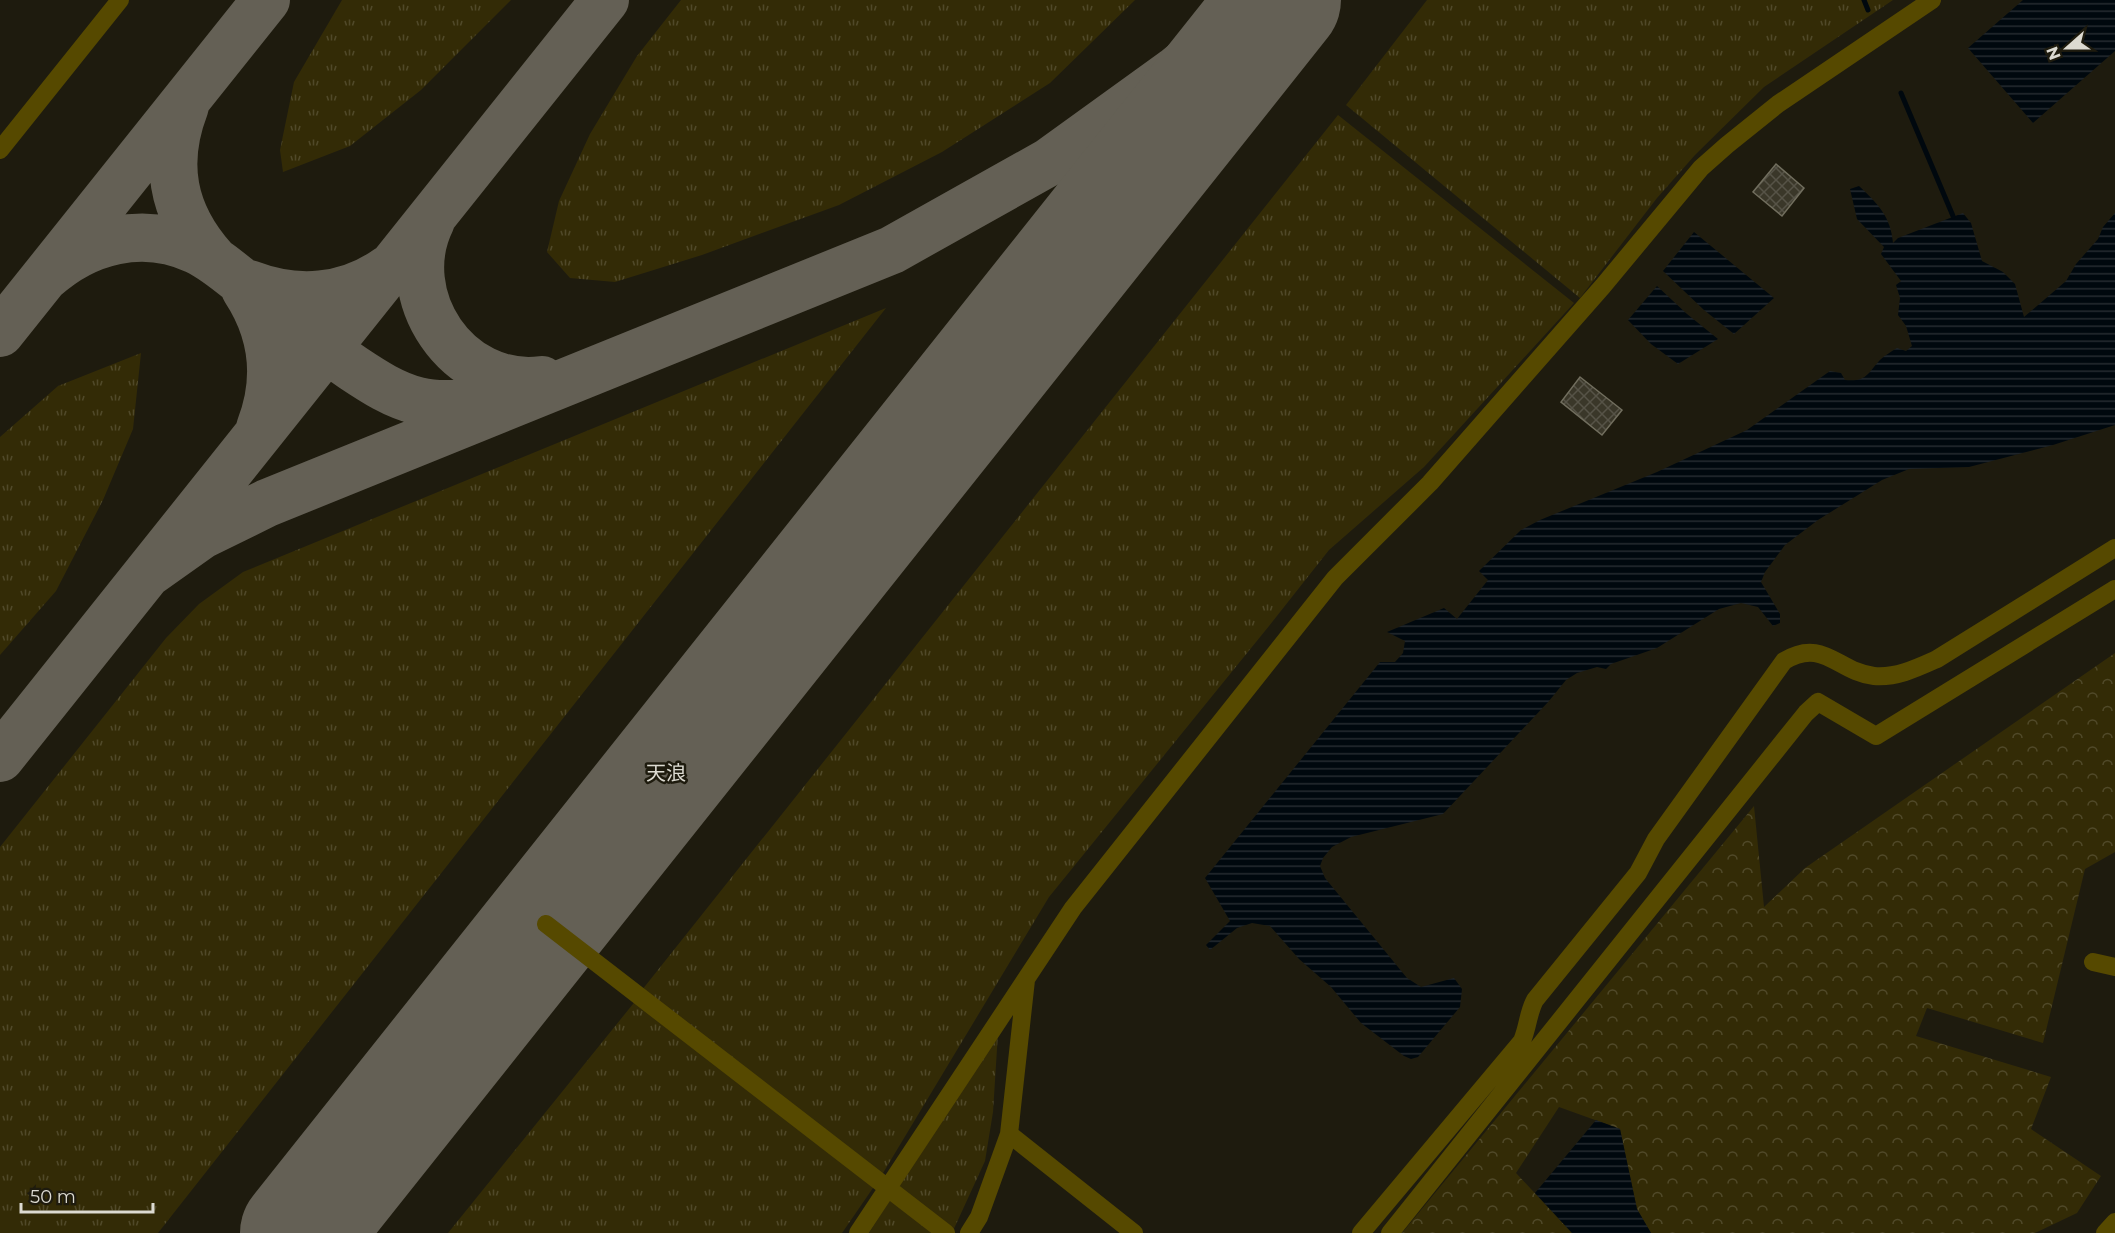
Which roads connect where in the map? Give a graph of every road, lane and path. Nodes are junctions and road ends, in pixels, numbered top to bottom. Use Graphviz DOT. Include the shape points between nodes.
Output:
graph roads {
  1 [pos="120,0"];
  2 [pos="1932,0"];
  3 [pos="0,150"];
  4 [pos="2115,548"];
  5 [pos="2115,589"];
  6 [pos="546,924"];
  7 [pos="2094,962"];
  8 [pos="2115,967"];
  9 [pos="1026,976"];
  10 [pos="1009,1134"];
  11 [pos="887,1188"];
  12 [pos="2115,1222"];
  13 [pos="858,1233"];
  14 [pos="946,1233"];
  15 [pos="969,1233"];
  16 [pos="1134,1233"];
  17 [pos="1361,1233"];
  18 [pos="1390,1233"];
  19 [pos="2105,1233"];
  1 -- 3 [label="street"];
  2 -- 9 [label="street" via="1778,104 1701,168 1430,483 1335,578 1073,908"];
  4 -- 17 [label="street" via="1937,659 1914,669 1873,676 1811,651 1784,661 1656,839 1638,873 1535,1000 1522,1041"];
  5 -- 18 [label="street" via="1876,736 1818,702"];
  6 -- 11 [label="street"];
  7 -- 8 [label="street"];
  9 -- 10 [label="street"];
  9 -- 11 [label="street"];
  10 -- 15 [label="street" via="979,1217"];
  10 -- 16 [label="street"];
  11 -- 13 [label="street"];
  11 -- 14 [label="street"];
  12 -- 19 [label="street"];
}
